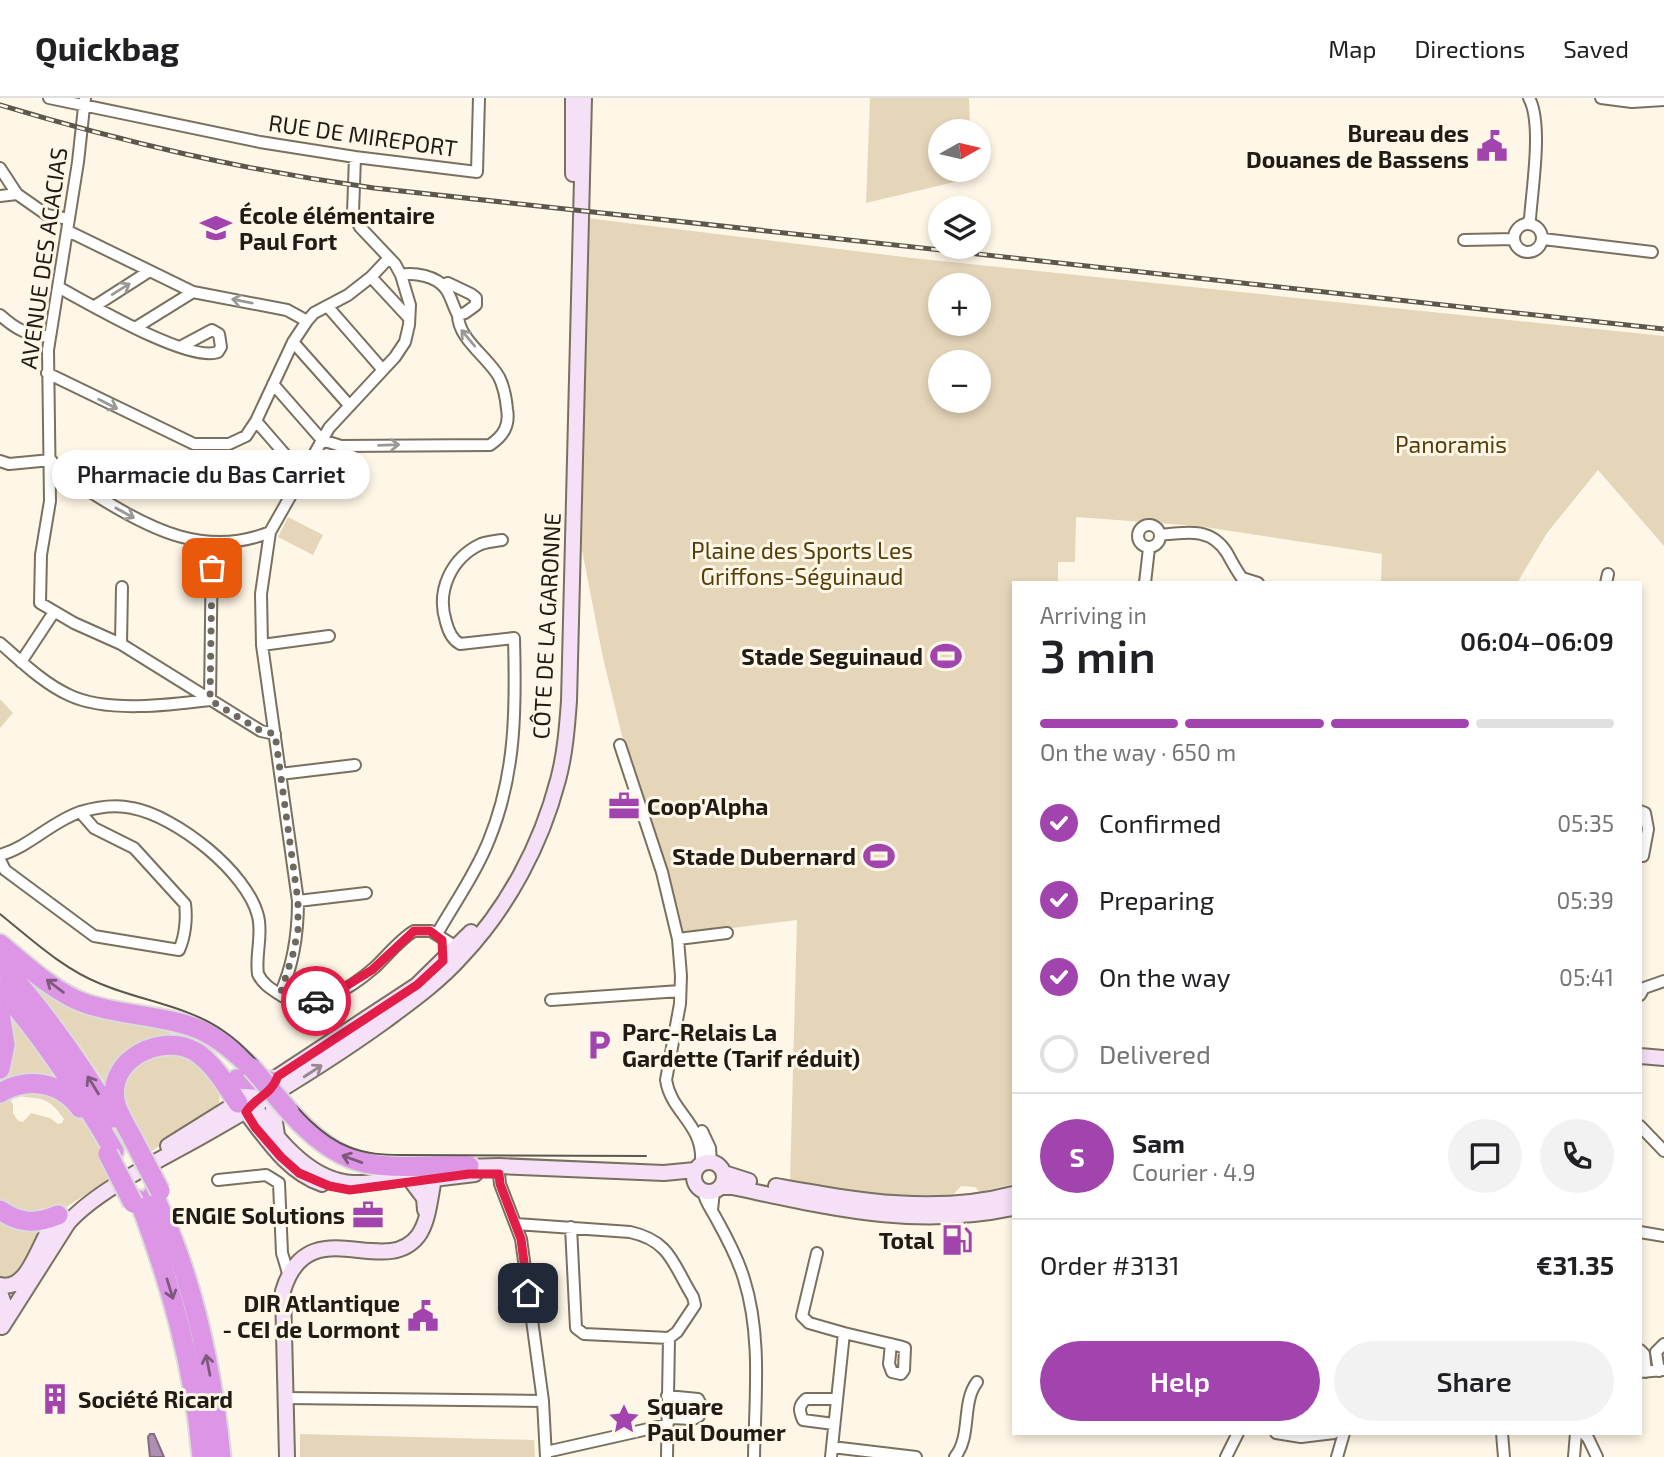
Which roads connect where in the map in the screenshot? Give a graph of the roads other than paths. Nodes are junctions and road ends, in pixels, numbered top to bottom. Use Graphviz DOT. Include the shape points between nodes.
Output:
graph roads {
  1 [pos="49,98"];
  2 [pos="479,98"];
  3 [pos="573,98"];
  4 [pos="584,98"];
  5 [pos="1530,98"];
  6 [pos="1601,98"];
  7 [pos="1664,100"];
  8 [pos="85,101"];
  9 [pos="355,158"];
  10 [pos="0,168"];
  11 [pos="17,194"];
  12 [pos="0,195"];
  13 [pos="1527,223"];
  14 [pos="68,225"];
  15 [pos="1513,239"];
  16 [pos="1544,239"];
  17 [pos="1464,240"];
  18 [pos="1652,252"];
  19 [pos="389,258"];
  20 [pos="148,272"];
  21 [pos="401,275"];
  22 [pos="372,277"];
  23 [pos="442,285"];
  24 [pos="58,287"];
  25 [pos="193,292"];
  26 [pos="95,306"];
  27 [pos="328,307"];
  28 [pos="0,315"];
  29 [pos="458,315"];
  30 [pos="410,318"];
  31 [pos="307,321"];
  32 [pos="135,328"];
  33 [pos="50,337"];
  34 [pos="293,342"];
  35 [pos="182,346"];
  36 [pos="383,370"];
  37 [pos="47,373"];
  38 [pos="273,384"];
  39 [pos="349,405"];
  40 [pos="256,422"];
  41 [pos="323,440"];
  42 [pos="51,460"];
  43 [pos="0,461"];
  44 [pos="302,474"];
  45 [pos="270,532"];
  46 [pos="1160,535"];
  47 [pos="502,540"];
  48 [pos="212,542"];
  49 [pos="1149,548"];
  50 [pos="1145,581"];
  51 [pos="1252,581"];
  52 [pos="122,587"];
  53 [pos="54,612"];
  54 [pos="329,636"];
  55 [pos="0,643"];
  56 [pos="121,643"];
  57 [pos="262,645"];
  58 [pos="21,662"];
  59 [pos="210,700"];
  60 [pos="275,734"];
  61 [pos="620,745"];
  62 [pos="355,765"];
  63 [pos="280,774"];
  64 [pos="80,812"];
  65 [pos="1642,812"];
  66 [pos="1643,856"];
  67 [pos="0,857"];
  68 [pos="366,893"];
  69 [pos="298,901"];
  70 [pos="727,933"];
  71 [pos="439,937"];
  72 [pos="678,939"];
  73 [pos="0,944"];
  74 [pos="456,948"];
  75 [pos="449,962"];
  76 [pos="0,963"];
  77 [pos="1664,981"];
  78 [pos="0,988"];
  79 [pos="680,990"];
  80 [pos="1642,992"];
  81 [pos="280,995"];
  82 [pos="551,1000"];
  83 [pos="0,1013"];
  84 [pos="1642,1049"];
  85 [pos="2,1050"];
  86 [pos="1664,1051"];
  87 [pos="1642,1056"];
  88 [pos="1664,1058"];
  89 [pos="0,1069"];
  90 [pos="245,1074"];
  91 [pos="274,1084"];
  92 [pos="0,1093"];
  93 [pos="247,1105"];
  94 [pos="222,1125"];
  95 [pos="255,1127"];
  96 [pos="1642,1128"];
  97 [pos="278,1136"];
  98 [pos="121,1147"];
  99 [pos="1664,1151"];
  100 [pos="468,1166"];
  101 [pos="560,1170"];
  102 [pos="499,1174"];
  103 [pos="708,1178"];
  104 [pos="434,1179"];
  105 [pos="218,1180"];
  106 [pos="412,1182"];
  107 [pos="1012,1194"];
  108 [pos="1012,1208"];
  109 [pos="0,1210"];
  110 [pos="58,1215"];
  111 [pos="426,1219"];
  112 [pos="156,1221"];
  113 [pos="516,1224"];
  114 [pos="572,1227"];
  115 [pos="1642,1232"];
  116 [pos="1664,1236"];
  117 [pos="817,1253"];
  118 [pos="288,1273"];
  119 [pos="0,1285"];
  120 [pos="0,1292"];
  121 [pos="1,1329"];
  122 [pos="845,1333"];
  123 [pos="669,1338"];
  124 [pos="891,1344"];
  125 [pos="1651,1350"];
  126 [pos="1661,1370"];
  127 [pos="1643,1372"];
  128 [pos="977,1382"];
  129 [pos="667,1396"];
  130 [pos="285,1398"];
  131 [pos="837,1399"];
  132 [pos="543,1401"];
  133 [pos="834,1424"];
  134 [pos="666,1425"];
  135 [pos="1237,1435"];
  136 [pos="1288,1435"];
  137 [pos="1318,1435"];
  138 [pos="1343,1435"];
  139 [pos="1502,1435"];
  140 [pos="1576,1435"];
  141 [pos="1585,1435"];
  142 [pos="831,1452"];
  143 [pos="546,1455"];
  144 [pos="202,1457"];
  145 [pos="221,1457"];
  146 [pos="287,1457"];
  147 [pos="667,1457"];
  148 [pos="754,1457"];
  149 [pos="916,1457"];
  150 [pos="955,1457"];
  151 [pos="1226,1457"];
  152 [pos="1337,1457"];
  153 [pos="1504,1457"];
  154 [pos="1574,1457"];
  155 [pos="1597,1457"];
  1 -- 8 [label="street, RUE DE MIREPORT"];
  2 -- 9 [label="street, RUE DE MIREPORT" via="477,172"];
  3 -- 74 [label="main road, CÔTE DE LA GARONNE" via="564,601 557,740 550,778 523,850 505,885"];
  4 -- 75 [label="main road, CÔTE DE LA GARONNE" via="565,740 558,779 531,853 492,919"];
  5 -- 13 [label="street" via="1536,125"];
  6 -- 7 [label="street"];
  8 -- 9 [label="street, RUE DE MIREPORT" via="201,131"];
  8 -- 14 [label="street, AVENUE DES ACACIAS"];
  9 -- 19 [label="street" via="353,213"];
  10 -- 11 [label="street"];
  11 -- 12 [label="street"];
  11 -- 14 [label="street"];
  13 -- 15 [label="street" via="1518,227"];
  13 -- 16 [label="street" via="1538,226"];
  14 -- 20 [label="street"];
  14 -- 24 [label="street, AVENUE DES ACACIAS"];
  15 -- 16 [label="street" via="1525,253 1538,249"];
  15 -- 17 [label="street"];
  16 -- 18 [label="street"];
  19 -- 21 [label="street"];
  19 -- 22 [label="street"];
  20 -- 25 [label="street"];
  26 -- 20 [label="street, one-way"];
  21 -- 23 [label="street" via="425,276"];
  21 -- 30 [label="street"];
  22 -- 27 [label="street"];
  22 -- 30 [label="street"];
  23 -- 29 [label="street"];
  23 -- 29 [label="street" via="455,285 474,296 474,308"];
  24 -- 26 [label="street"];
  24 -- 33 [label="street, AVENUE DES ACACIAS"];
  31 -- 25 [label="street, one-way" via="287,310"];
  25 -- 32 [label="street"];
  26 -- 32 [label="street"];
  27 -- 31 [label="street"];
  27 -- 36 [label="street"];
  28 -- 33 [label="street" via="24,333"];
  41 -- 29 [label="street, one-way" via="341,446 437,447 490,445 499,439 507,428 508,415 500,379 460,328"];
  30 -- 36 [label="street" via="405,341"];
  31 -- 34 [label="street"];
  32 -- 35 [label="street"];
  33 -- 37 [label="street, AVENUE DES ACACIAS"];
  34 -- 38 [label="street"];
  34 -- 39 [label="street"];
  36 -- 39 [label="street"];
  37 -- 40 [label="street, one-way" via="194,444 229,444 246,436"];
  37 -- 42 [label="street, AVENUE DES ACACIAS"];
  38 -- 40 [label="street"];
  38 -- 41 [label="street"];
  39 -- 41 [label="street"];
  40 -- 44 [label="street"];
  41 -- 44 [label="street"];
  42 -- 43 [label="street"];
  42 -- 48 [label="street, one-way" via="72,481 129,516 179,536"];
  42 -- 53 [label="street, AVENUE DES ACACIAS" via="38,598"];
  44 -- 45 [label="street"];
  45 -- 48 [label="street" via="247,541"];
  45 -- 57 [label="street" via="261,594"];
  46 -- 49 [label="street"];
  46 -- 49 [label="street" via="1151,525 1140,529 1139,543"];
  46 -- 51 [label="street" via="1190,532 1213,537 1242,578"];
  47 -- 71 [label="street" via="481,544 459,560 442,595 444,619 454,641 514,638 510,774 503,804"];
  48 -- 59 [label="street"];
  49 -- 50 [label="street"];
  52 -- 56 [label="street"];
  53 -- 56 [label="street"];
  53 -- 58 [label="street"];
  54 -- 57 [label="street"];
  55 -- 58 [label="street"];
  56 -- 59 [label="street"];
  57 -- 60 [label="street"];
  58 -- 59 [label="street" via="72,697 100,704"];
  59 -- 60 [label="street" via="261,731"];
  60 -- 63 [label="street"];
  61 -- 72 [label="street" via="662,872"];
  62 -- 63 [label="street"];
  63 -- 69 [label="street"];
  64 -- 67 [label="street"];
  64 -- 67 [label="street" via="94,828 134,848 185,904 179,950 94,936 5,870"];
  64 -- 81 [label="street" via="120,806 151,813 177,826 223,865 248,893 258,916 258,974"];
  65 -- 66 [label="street" via="1648,830"];
  68 -- 69 [label="street"];
  69 -- 81 [label="street" via="296,942"];
  70 -- 72 [label="street"];
  71 -- 74 [label="street"];
  71 -- 75 [label="street"];
  71 -- 81 [label="street" via="414,931 372,970 311,1003 296,1003"];
  72 -- 79 [label="street"];
  90 -- 73 [label="highway, one-way" via="229,1047 209,1034 84,1003 65,994"];
  74 -- 75 [label="main road, CÔTE DE LA GARONNE"];
  75 -- 91 [label="main road, CÔTE DE LA GARONNE"];
  91 -- 75 [label="main road, CÔTE DE LA GARONNE, one-way" via="346,1049 424,993"];
  98 -- 76 [label="highway, one-way" via="74,1055"];
  77 -- 80 [label="street"];
  78 -- 98 [label="highway"];
  79 -- 82 [label="street"];
  79 -- 103 [label="street" via="666,1080 669,1094 710,1148"];
  83 -- 85 [label="highway"];
  84 -- 86 [label="main road"];
  85 -- 89 [label="highway"];
  87 -- 88 [label="main road"];
  90 -- 91 [label="highway"];
  90 -- 93 [label="highway"];
  100 -- 90 [label="highway, one-way, bridge" via="354,1161 322,1144"];
  91 -- 93 [label="main road, CÔTE DE LA GARONNE"];
  91 -- 97 [label="main road"];
  92 -- 98 [label="highway" via="16,1085 48,1084 65,1092"];
  93 -- 94 [label="main road"];
  93 -- 95 [label="main road"];
  93 -- 97 [label="main road"];
  93 -- 98 [label="highway" via="195,1052 171,1044 154,1046 125,1064 116,1083"];
  93 -- 110 [label="main road"];
  94 -- 95 [label="main road"];
  94 -- 121 [label="main road" via="76,1213"];
  95 -- 106 [label="main road" via="281,1157 315,1182 350,1190"];
  96 -- 99 [label="street"];
  97 -- 100 [label="main road" via="318,1173 350,1183"];
  98 -- 112 [label="highway"];
  100 -- 101 [label="main road"];
  101 -- 102 [label="main road"];
  101 -- 103 [label="main road" via="664,1172"];
  102 -- 104 [label="main road"];
  102 -- 113 [label="street"];
  103 -- 107 [label="main road" via="734,1178 906,1205 952,1205"];
  103 -- 108 [label="main road" via="838,1209 913,1217 967,1216"];
  103 -- 148 [label="street" via="706,1201 744,1278 756,1338"];
  104 -- 106 [label="main road"];
  104 -- 111 [label="main road"];
  105 -- 118 [label="street" via="266,1175 279,1183 282,1253"];
  106 -- 111 [label="main road" via="424,1198"];
  109 -- 110 [label="highway" via="22,1222"];
  110 -- 119 [label="main road" via="22,1281"];
  111 -- 118 [label="main road" via="409,1245 389,1250 316,1251 299,1259"];
  112 -- 144 [label="highway, one-way" via="194,1388"];
  145 -- 112 [label="highway, one-way" via="203,1340 179,1255"];
  113 -- 114 [label="street"];
  113 -- 132 [label="street"];
  114 -- 123 [label="street" via="576,1328 584,1334"];
  114 -- 123 [label="street" via="644,1235 668,1253 695,1305"];
  115 -- 116 [label="street"];
  117 -- 122 [label="street" via="802,1316 809,1323"];
  118 -- 130 [label="main road" via="283,1291"];
  120 -- 121 [label="main road" via="4,1304"];
  122 -- 124 [label="street"];
  122 -- 131 [label="street"];
  123 -- 129 [label="street"];
  125 -- 126 [label="street"];
  125 -- 127 [label="street"];
  126 -- 127 [label="street"];
  128 -- 150 [label="street" via="971,1390"];
  129 -- 134 [label="street"];
  129 -- 134 [label="street" via="698,1399 702,1407 699,1416 671,1418"];
  130 -- 132 [label="street"];
  130 -- 146 [label="main road"];
  131 -- 133 [label="street"];
  131 -- 133 [label="street" via="806,1399 799,1412 803,1420"];
  132 -- 143 [label="street"];
  133 -- 142 [label="street"];
  134 -- 143 [label="street"];
  134 -- 147 [label="street"];
  135 -- 151 [label="street"];
  136 -- 137 [label="street"];
  138 -- 152 [label="street"];
  139 -- 153 [label="street"];
  140 -- 154 [label="street"];
  141 -- 155 [label="street"];
  142 -- 149 [label="street"];
}
